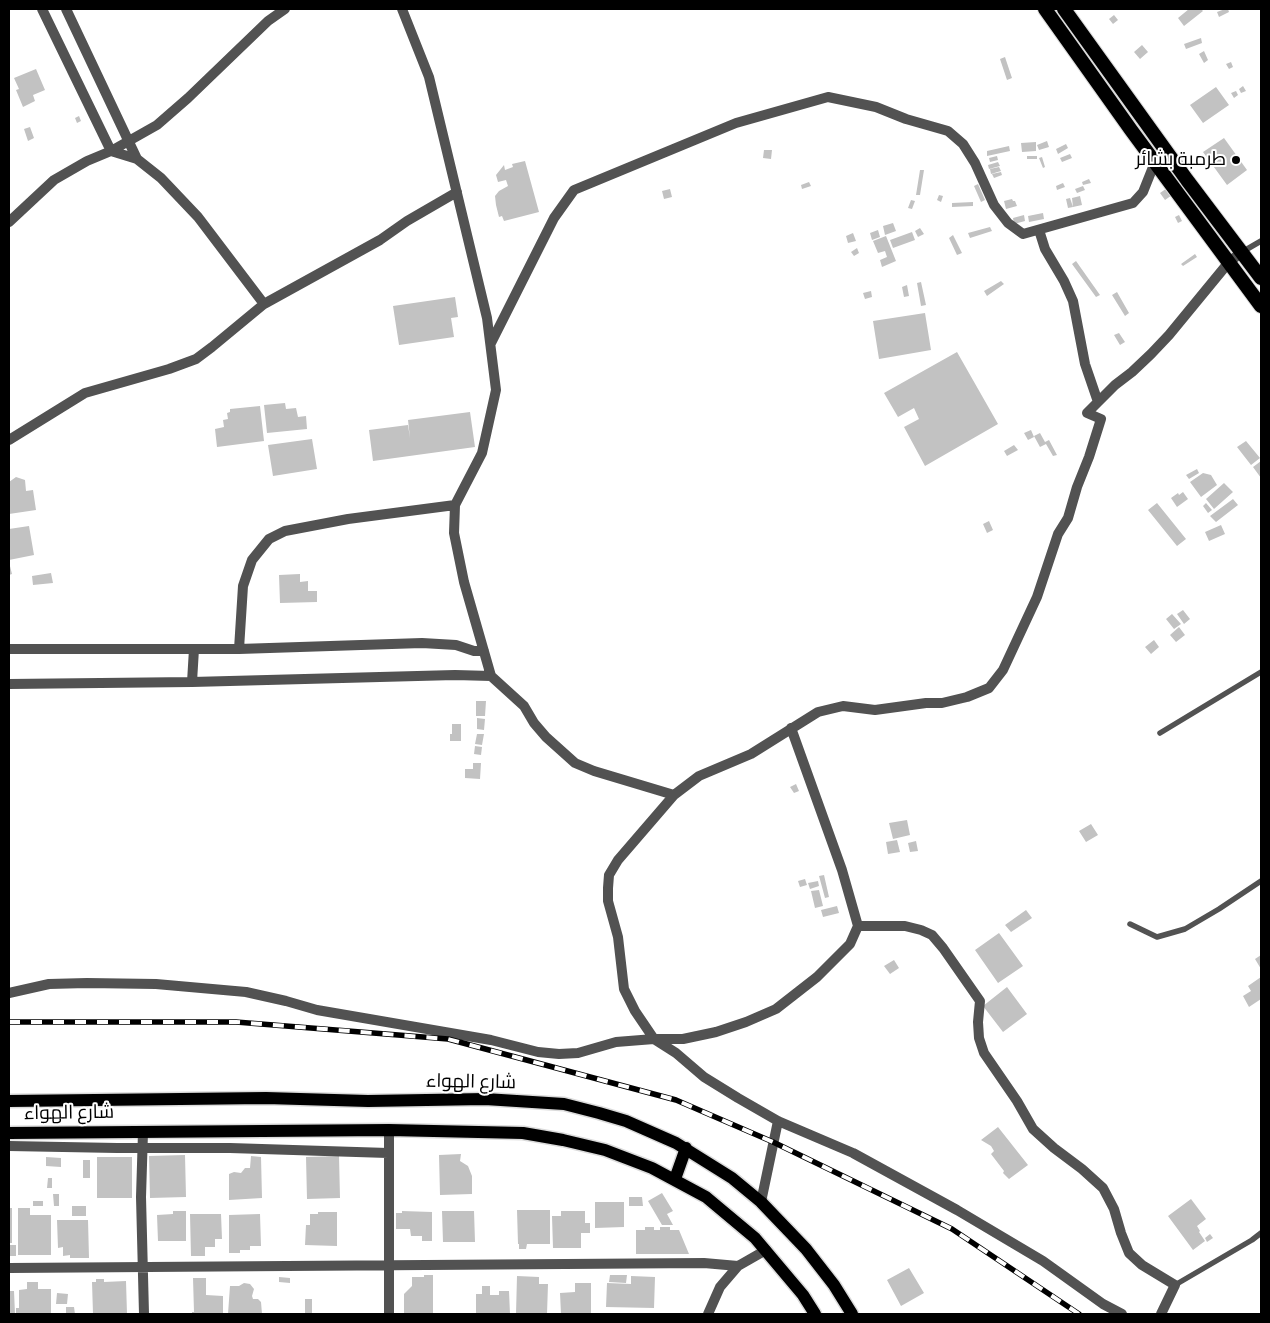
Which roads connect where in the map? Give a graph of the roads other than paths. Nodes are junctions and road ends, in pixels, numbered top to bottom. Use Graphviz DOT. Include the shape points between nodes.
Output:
graph roads {
  1 [pos="42,9"];
  2 [pos="66,9"];
  3 [pos="285,9"];
  4 [pos="402,9"];
  5 [pos="1045,9"];
  6 [pos="1064,9"];
  7 [pos="129,140"];
  8 [pos="111,150"];
  9 [pos="137,158"];
  10 [pos="1155,162"];
  11 [pos="457,192"];
  12 [pos="9,222"];
  13 [pos="1038,230"];
  14 [pos="1261,241"];
  15 [pos="1242,252"];
  16 [pos="1229,262"];
  17 [pos="1261,278"];
  18 [pos="264,304"];
  19 [pos="1261,306"];
  20 [pos="491,343"];
  21 [pos="1098,402"];
  22 [pos="9,440"];
  23 [pos="455,505"];
  24 [pos="9,649"];
  25 [pos="194,649"];
  26 [pos="239,649"];
  27 [pos="484,651"];
  28 [pos="1261,672"];
  29 [pos="490,676"];
  30 [pos="192,682"];
  31 [pos="9,684"];
  32 [pos="790,728"];
  33 [pos="1160,734"];
  34 [pos="674,796"];
  35 [pos="1261,881"];
  36 [pos="1130,924"];
  37 [pos="858,926"];
  38 [pos="9,993"];
  39 [pos="654,1039"];
  40 [pos="9,1101"];
  41 [pos="778,1121"];
  42 [pos="389,1130"];
  43 [pos="142,1132"];
  44 [pos="9,1133"];
  45 [pos="9,1146"];
  46 [pos="142,1148"];
  47 [pos="686,1148"];
  48 [pos="388,1153"];
  49 [pos="675,1179"];
  50 [pos="761,1202"];
  51 [pos="1261,1233"];
  52 [pos="766,1250"];
  53 [pos="389,1265"];
  54 [pos="738,1266"];
  55 [pos="9,1268"];
  56 [pos="144,1268"];
  57 [pos="1175,1284"];
  58 [pos="144,1314"];
  59 [pos="389,1314"];
  60 [pos="708,1314"];
  61 [pos="815,1314"];
  62 [pos="852,1314"];
  63 [pos="1122,1314"];
  64 [pos="1161,1314"];
  1 -- 8 [label="street"];
  2 -- 7 [label="street"];
  3 -- 7 [label="street" via="268,21 182,104"];
  4 -- 11 [label="street" via="429,76"];
  5 -- 10 [label="highway"];
  6 -- 15 [label="highway" via="1186,180"];
  7 -- 8 [label="street"];
  7 -- 9 [label="street"];
  8 -- 9 [label="street"];
  8 -- 12 [label="street" via="54,180"];
  9 -- 18 [label="street" via="198,217"];
  10 -- 13 [label="street" via="1143,192 1133,203"];
  10 -- 16 [label="highway"];
  11 -- 18 [label="street" via="380,240"];
  11 -- 20 [label="street"];
  13 -- 20 [label="street" via="1023,234 1008,223 994,205 963,144 948,131 876,106 828,98 736,123 574,190 554,218"];
  13 -- 21 [label="street" via="1073,301 1085,364"];
  14 -- 15 [label="lane"];
  15 -- 16 [label="street"];
  15 -- 17 [label="highway"];
  16 -- 19 [label="highway"];
  16 -- 21 [label="street" via="1169,335"];
  18 -- 22 [label="street" via="196,359 85,393"];
  20 -- 23 [label="street" via="496,390 482,453"];
  21 -- 32 [label="street" via="1087,413 1101,419 1068,518 1058,534 1037,597 1003,670 989,688 942,703 926,702 874,710 843,706 818,712"];
  23 -- 26 [label="street" via="339,520 285,531 269,539 252,560 243,586"];
  23 -- 27 [label="street" via="454,533"];
  24 -- 25 [label="street"];
  25 -- 26 [label="street"];
  25 -- 30 [label="street"];
  26 -- 27 [label="street" via="422,643"];
  27 -- 29 [label="street"];
  28 -- 33 [label="lane"];
  29 -- 30 [label="street"];
  29 -- 34 [label="street" via="524,706 546,737 575,763"];
  30 -- 31 [label="street"];
  32 -- 34 [label="street" via="751,754 699,776"];
  32 -- 37 [label="street" via="842,870"];
  34 -- 39 [label="street" via="618,860 609,875 608,902 618,937 624,989"];
  35 -- 36 [label="lane" via="1185,930 1157,937"];
  37 -- 39 [label="street" via="850,944 834,962 776,1009 716,1032 684,1039"];
  37 -- 57 [label="street" via="905,926 932,935 977,995 980,1001 979,1038 984,1053 1033,1129 1103,1188 1129,1253 1142,1265"];
  38 -- 39 [label="street" via="49,984 87,983 156,984 246,992 318,1010 559,1054 578,1053 616,1042"];
  39 -- 41 [label="street" via="704,1077"];
  40 -- 47 [label="main road, شارع الهواء" via="266,1098 528,1101 564,1104 626,1121"];
  41 -- 50 [label="street"];
  41 -- 63 [label="street" via="853,1153 958,1210"];
  42 -- 43 [label="main road, شارع الهواء"];
  42 -- 48 [label="street"];
  42 -- 49 [label="main road, شارع الهواء" via="523,1133 605,1150"];
  43 -- 44 [label="main road, شارع الهواء"];
  43 -- 46 [label="street"];
  45 -- 46 [label="street"];
  46 -- 48 [label="street"];
  46 -- 56 [label="street"];
  47 -- 49 [label="main road"];
  47 -- 50 [label="main road, شارع الهواء" via="732,1178"];
  48 -- 53 [label="street"];
  49 -- 52 [label="main road, شارع الهواء" via="706,1197"];
  50 -- 62 [label="main road, شارع الهواء" via="806,1249"];
  51 -- 57 [label="lane"];
  52 -- 54 [label="street"];
  52 -- 61 [label="main road, شارع الهواء"];
  53 -- 54 [label="street" via="704,1263"];
  53 -- 56 [label="street"];
  53 -- 59 [label="street"];
  54 -- 60 [label="street" via="720,1288"];
  55 -- 56 [label="street"];
  56 -- 58 [label="street"];
  57 -- 64 [label="street"];
}
